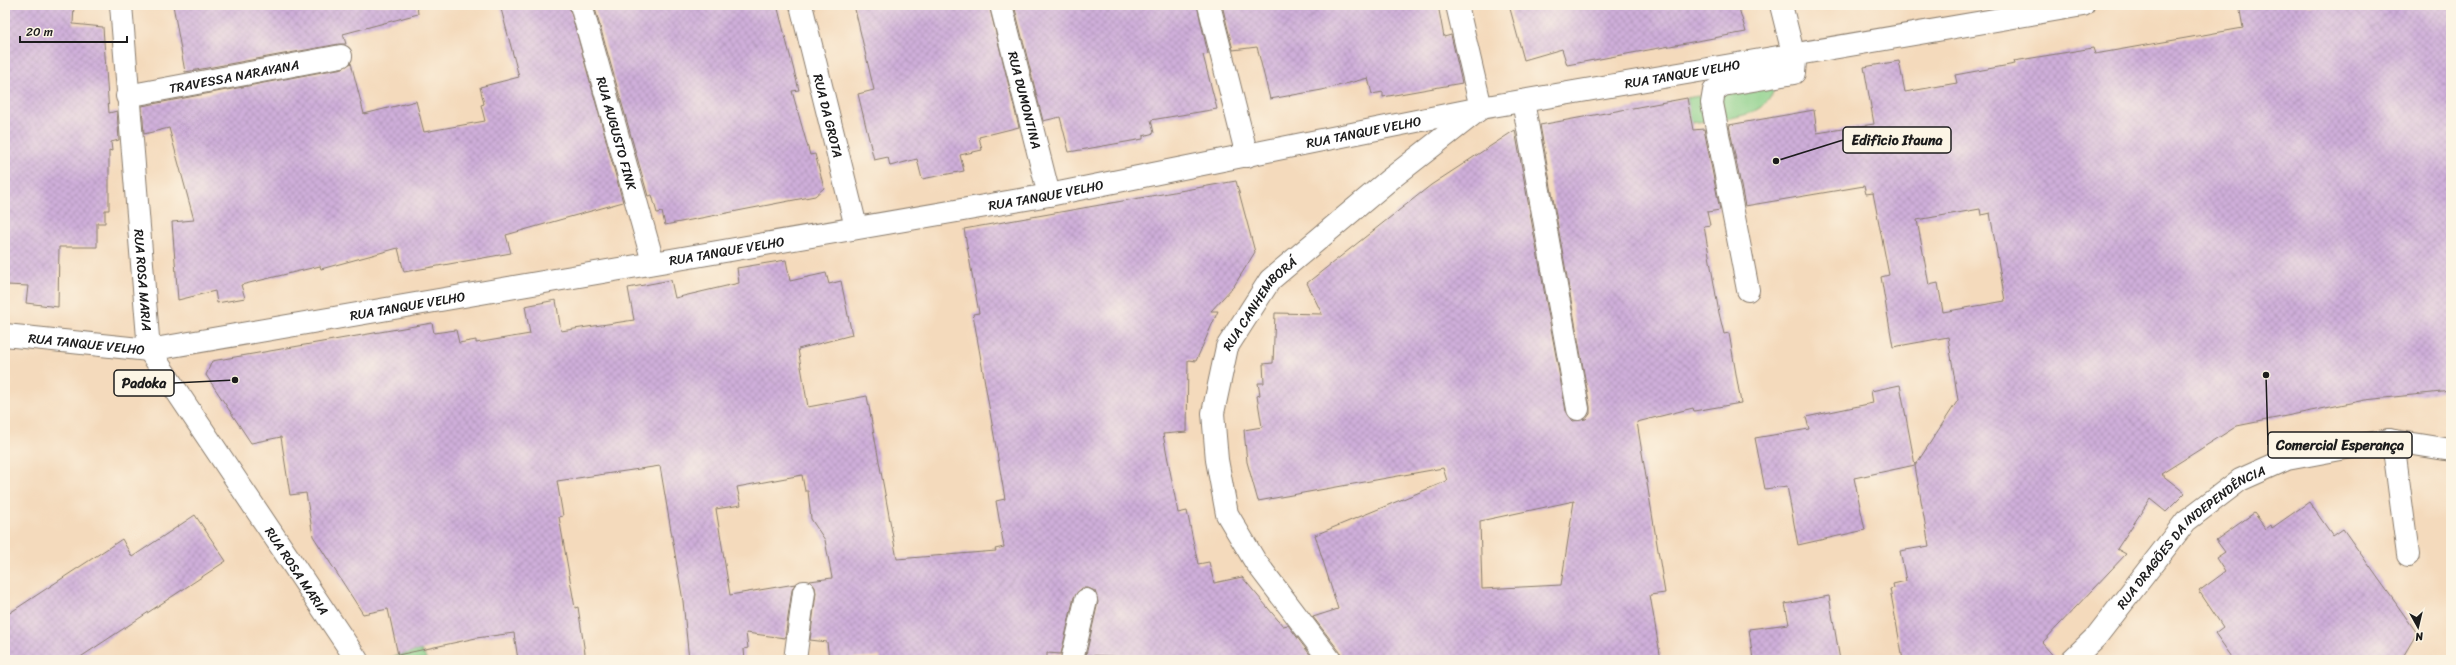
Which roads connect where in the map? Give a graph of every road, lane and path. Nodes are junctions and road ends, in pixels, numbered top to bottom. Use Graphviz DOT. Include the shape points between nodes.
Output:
graph roads {
  1 [pos="121,5"];
  2 [pos="581,5"];
  3 [pos="801,5"];
  4 [pos="1001,5"];
  5 [pos="1209,5"];
  6 [pos="1457,5"];
  7 [pos="1781,5"];
  8 [pos="2083,5"];
  9 [pos="1794,55"];
  10 [pos="341,56"];
  11 [pos="127,96"];
  12 [pos="1524,101"];
  13 [pos="1481,108"];
  14 [pos="1248,156"];
  15 [pos="1050,195"];
  16 [pos="856,227"];
  17 [pos="653,262"];
  18 [pos="1748,290"];
  19 [pos="5,335"];
  20 [pos="149,350"];
  21 [pos="1578,409"];
  22 [pos="2389,440"];
  23 [pos="2451,450"];
  24 [pos="2408,555"];
  25 [pos="804,592"];
  26 [pos="1086,600"];
  27 [pos="357,660"];
  28 [pos="795,660"];
  29 [pos="1072,660"];
  30 [pos="1330,660"];
  31 [pos="2072,660"];
  1 -- 11 [label="street, RUA ROSA MARIA"];
  2 -- 17 [label="street, RUA AUGUSTO FINK"];
  3 -- 16 [label="street, RUA DA GROTA"];
  4 -- 15 [label="street, RUA DUMONTINA"];
  5 -- 14 [label="street"];
  6 -- 13 [label="street"];
  7 -- 9 [label="street"];
  8 -- 9 [label="street, RUA TANQUE VELHO"];
  9 -- 12 [label="street, RUA TANQUE VELHO"];
  9 -- 18 [label="street" via="1794,73 1723,85 1714,91 1712,103"];
  10 -- 11 [label="street, TRAVESSA NARAYANA"];
  11 -- 20 [label="street, RUA ROSA MARIA"];
  12 -- 13 [label="street, RUA TANQUE VELHO"];
  12 -- 21 [label="street"];
  13 -- 14 [label="street, RUA TANQUE VELHO"];
  13 -- 30 [label="street, RUA CANHEMBORÁ" via="1388,180 1270,280 1227,347 1213,413 1217,460 1227,514 1255,561"];
  14 -- 15 [label="street, RUA TANQUE VELHO"];
  15 -- 16 [label="street, RUA TANQUE VELHO"];
  16 -- 17 [label="street, RUA TANQUE VELHO"];
  17 -- 20 [label="street, RUA TANQUE VELHO"];
  19 -- 20 [label="street, RUA TANQUE VELHO"];
  20 -- 27 [label="street, RUA ROSA MARIA"];
  22 -- 23 [label="street, RUA DRAGÕES DA INDEPENDÊNCIA"];
  22 -- 24 [label="street" via="2395,456"];
  22 -- 31 [label="street, RUA DRAGÕES DA INDEPENDÊNCIA" via="2287,459 2240,480 2186,521 2096,637"];
  25 -- 28 [label="street"];
  26 -- 29 [label="street"];
}
